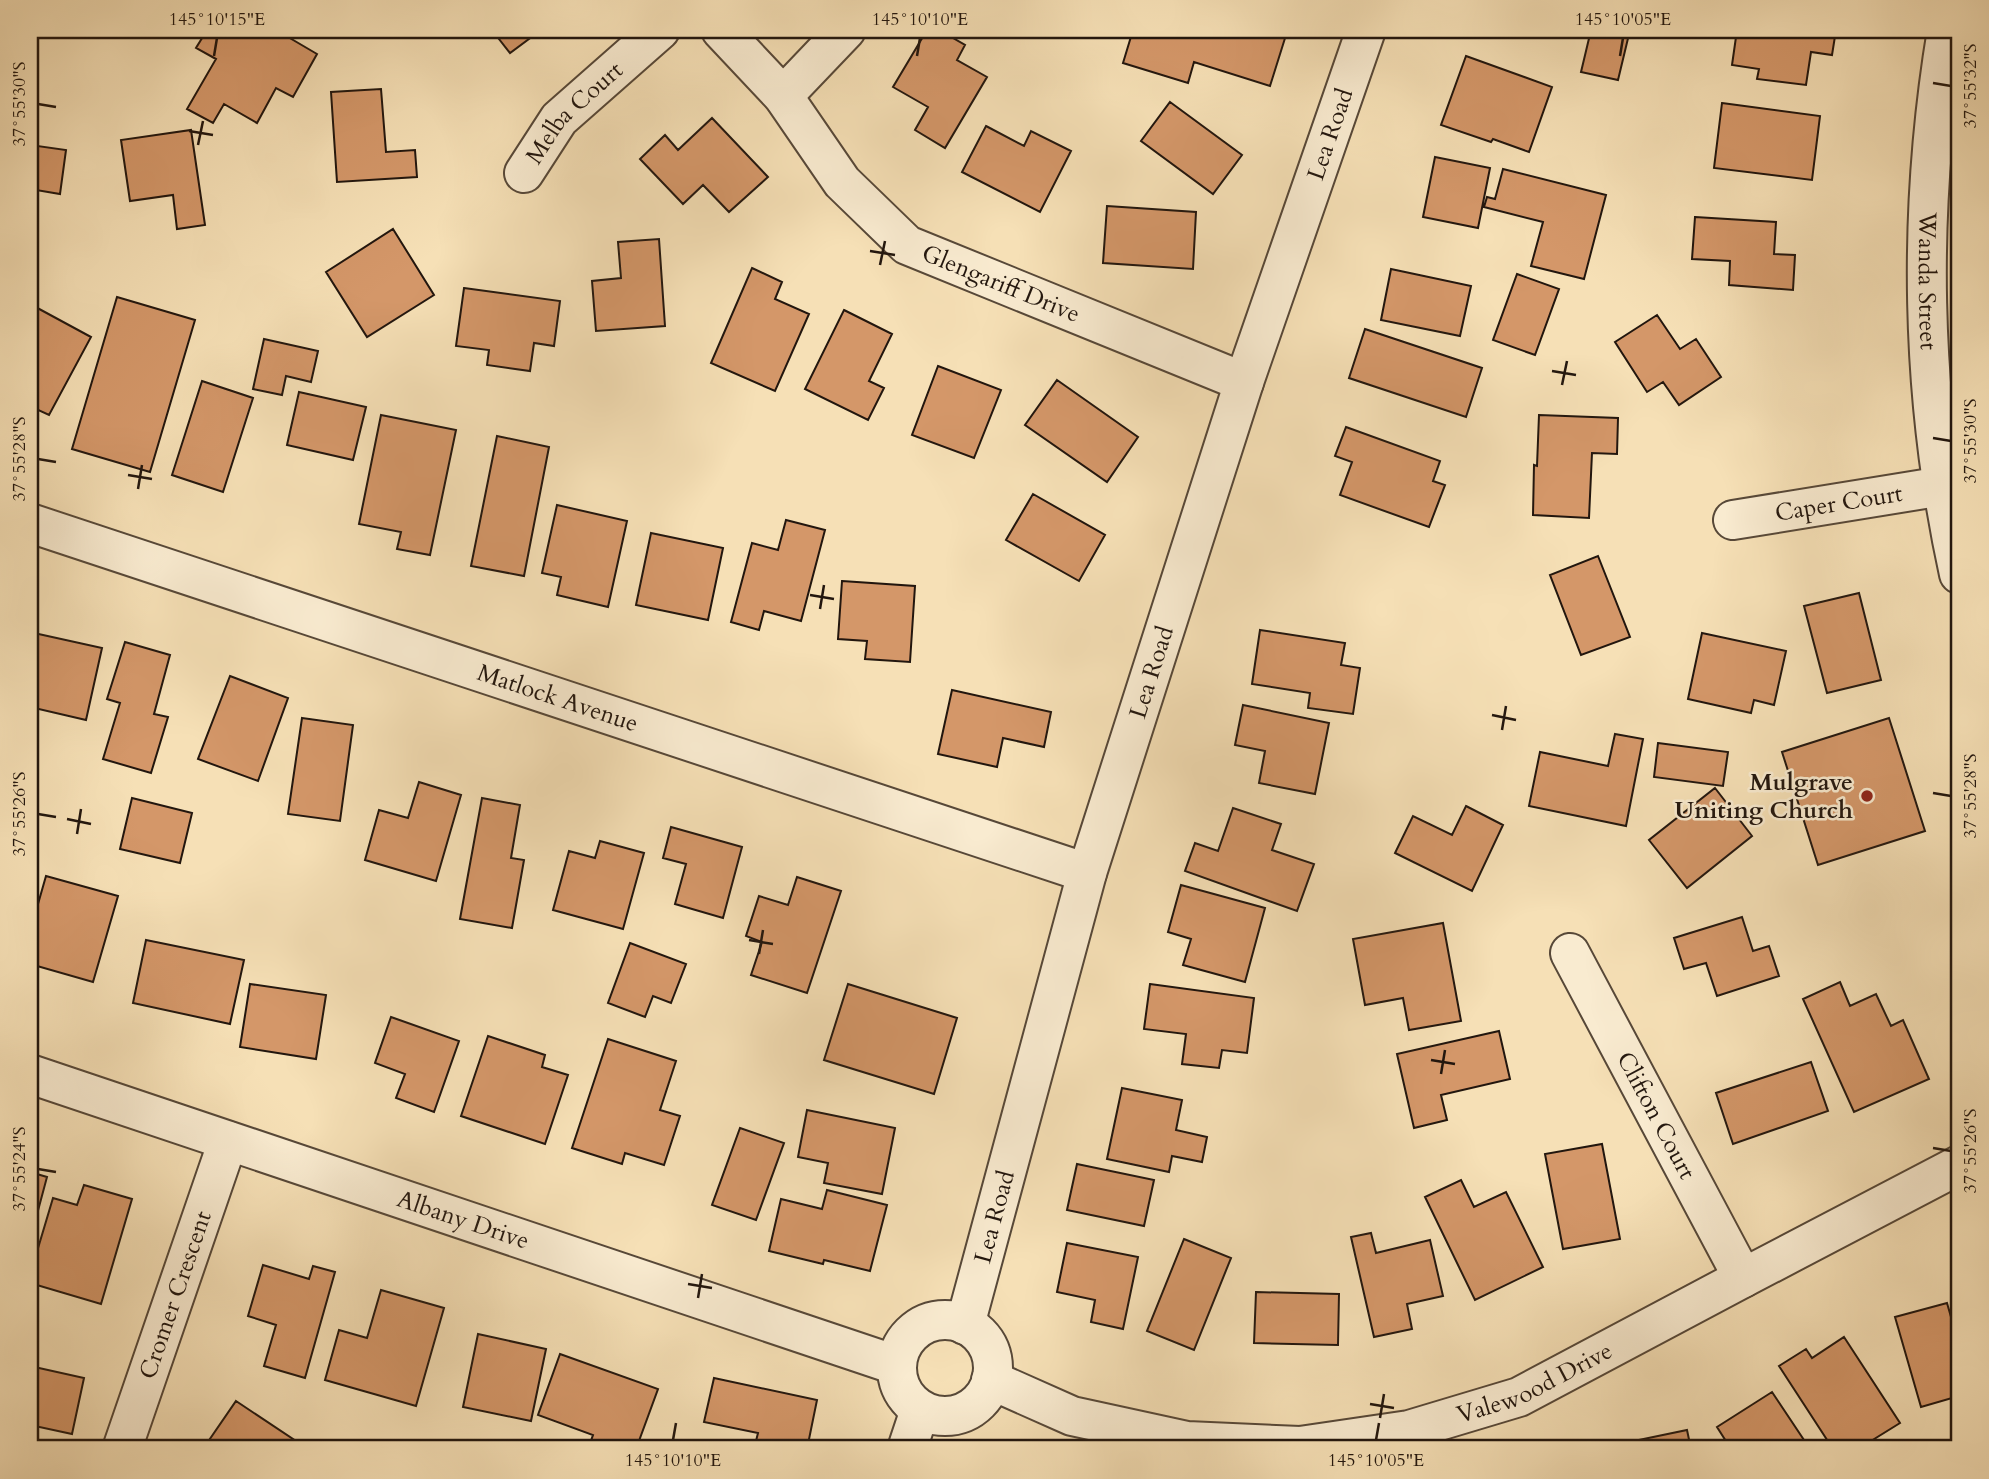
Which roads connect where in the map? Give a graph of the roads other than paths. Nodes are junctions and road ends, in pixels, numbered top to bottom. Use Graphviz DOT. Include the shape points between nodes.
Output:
graph roads {
  1 [pos="660,30"];
  2 [pos="721,30"];
  3 [pos="846,30"];
  4 [pos="1366,30"];
  5 [pos="1947,30"];
  6 [pos="783,96"];
  7 [pos="524,173"];
  8 [pos="1244,382"];
  9 [pos="1943,486"];
  10 [pos="1733,520"];
  11 [pos="30,523"];
  12 [pos="1959,574"];
  13 [pos="1087,873"];
  14 [pos="1570,953"];
  15 [pos="30,1074"];
  16 [pos="228,1141"];
  17 [pos="1959,1165"];
  18 [pos="1743,1278"];
  19 [pos="965,1325"];
  20 [pos="896,1365"];
  21 [pos="991,1380"];
  22 [pos="920,1410"];
  23 [pos="1300,1447"];
  24 [pos="122,1449"];
  25 [pos="907,1449"];
  1 -- 7 [label="street, Melba Court" via="559,119"];
  2 -- 6 [label="street, Glengariff Drive"];
  3 -- 6 [label="street"];
  4 -- 8 [label="street, Lea Road"];
  5 -- 9 [label="street, Wanda Street" via="1930,173 1927,256 1930,365"];
  6 -- 8 [label="street, Glengariff Drive" via="842,182 907,244"];
  8 -- 13 [label="street, Lea Road"];
  9 -- 10 [label="street, Caper Court"];
  9 -- 12 [label="street, Wanda Street"];
  11 -- 13 [label="street, Matlock Avenue"];
  13 -- 19 [label="street, Lea Road"];
  14 -- 18 [label="street, Clifton Court"];
  15 -- 16 [label="street, Albany Drive"];
  16 -- 20 [label="street, Albany Drive"];
  16 -- 24 [label="street, Cromer Crescent"];
  17 -- 18 [label="street, Valewood Drive"];
  18 -- 23 [label="street, Valewood Drive" via="1519,1397 1409,1430"];
  19 -- 20 [label="street" via="939,1320 923,1325 900,1348"];
  19 -- 21 [label="street" via="989,1348"];
  20 -- 22 [label="street" via="899,1385"];
  21 -- 22 [label="street" via="985,1396 957,1415"];
  21 -- 23 [label="street, Valewood Drive" via="1072,1416 1187,1441"];
  22 -- 25 [label="street"];
}
